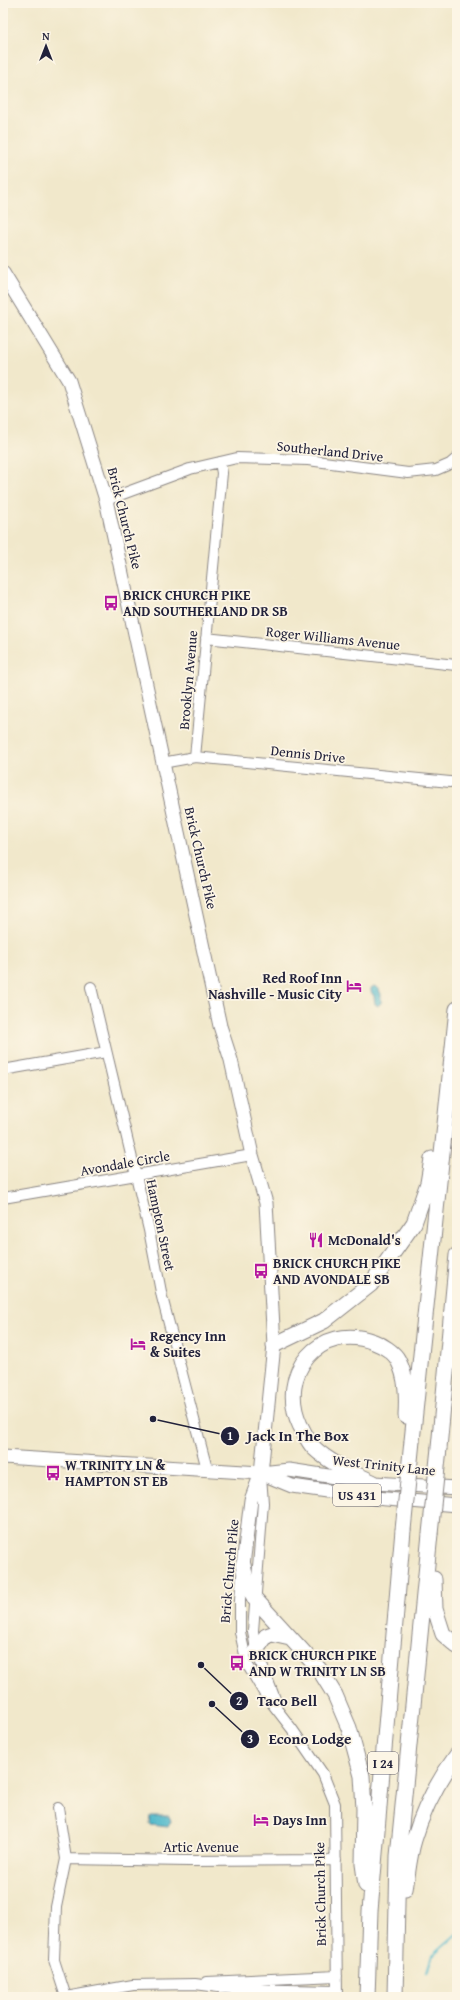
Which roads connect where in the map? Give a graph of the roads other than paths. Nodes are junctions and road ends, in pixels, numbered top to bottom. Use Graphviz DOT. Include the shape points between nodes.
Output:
graph roads {
  1 [pos="3,273"];
  2 [pos="457,458"];
  3 [pos="220,462"];
  4 [pos="106,500"];
  5 [pos="206,638"];
  6 [pos="456,665"];
  7 [pos="195,757"];
  8 [pos="162,763"];
  9 [pos="450,782"];
  10 [pos="91,987"];
  11 [pos="457,1010"];
  12 [pos="106,1052"];
  13 [pos="3,1070"];
  14 [pos="252,1155"];
  15 [pos="136,1176"];
  16 [pos="3,1198"];
  17 [pos="457,1256"];
  18 [pos="274,1345"];
  19 [pos="412,1441"];
  20 [pos="3,1457"];
  21 [pos="207,1469"];
  22 [pos="261,1473"];
  23 [pos="374,1483"];
  24 [pos="457,1488"];
  25 [pos="457,1505"];
  26 [pos="429,1553"];
  27 [pos="243,1565"];
  28 [pos="255,1599"];
  29 [pos="290,1638"];
  30 [pos="457,1646"];
  31 [pos="256,1650"];
  32 [pos="280,1711"];
  33 [pos="457,1755"];
  34 [pos="58,1808"];
  35 [pos="66,1859"];
  36 [pos="336,1860"];
  37 [pos="370,1911"];
  38 [pos="396,1936"];
  39 [pos="337,1976"];
  40 [pos="196,1984"];
  41 [pos="337,1994"];
  42 [pos="66,1997"];
  43 [pos="367,1997"];
  44 [pos="395,1997"];
  1 -- 4 [label="main road, Brick Church Pike" via="69,381"];
  2 -- 3 [label="street, Southerland Drive" via="436,470 408,473 308,460 237,458"];
  3 -- 4 [label="street, Southerland Drive" via="190,469"];
  3 -- 5 [label="street, Brooklyn Avenue" via="222,473"];
  4 -- 8 [label="main road, Brick Church Pike"];
  5 -- 6 [label="street, Roger Williams Avenue"];
  5 -- 7 [label="street, Brooklyn Avenue"];
  7 -- 8 [label="street, Dennis Drive"];
  7 -- 9 [label="street, Dennis Drive"];
  8 -- 14 [label="main road, Brick Church Pike" via="220,1026 231,1060"];
  10 -- 12 [label="street, Hampton Street"];
  11 -- 18 [label="highway" via="428,1183 414,1223 371,1284 324,1321"];
  11 -- 19 [label="highway, I 24"];
  12 -- 13 [label="street"];
  12 -- 15 [label="street, Hampton Street"];
  14 -- 15 [label="street, Avondale Circle"];
  14 -- 18 [label="main road, Brick Church Pike" via="266,1203"];
  15 -- 16 [label="street, Avondale Circle"];
  15 -- 21 [label="street, Hampton Street" via="162,1297"];
  17 -- 26 [label="highway, I 24, bridge"];
  18 -- 22 [label="main road, Brick Church Pike"];
  19 -- 23 [label="highway" via="406,1418 405,1380 397,1358 382,1345 365,1338 350,1336 320,1345 307,1358 296,1379 293,1401 305,1434 314,1448 336,1464"];
  19 -- 37 [label="highway, I 24, bridge"];
  20 -- 21 [label="main road, West Trinity Lane / US 431"];
  21 -- 22 [label="main road, West Trinity Lane / US 431"];
  22 -- 23 [label="main road, West Trinity Lane / US 431" via="289,1470"];
  22 -- 25 [label="main road, West Trinity Lane / US 431" via="292,1486 375,1498"];
  22 -- 27 [label="main road, Brick Church Pike" via="251,1500"];
  22 -- 28 [label="street, Brick Church Pike" via="263,1503"];
  23 -- 24 [label="main road, West Trinity Lane / US 431"];
  26 -- 30 [label="highway" via="434,1580 435,1609 443,1634"];
  26 -- 38 [label="highway, I 24" via="402,1804"];
  27 -- 28 [label="highway" via="247,1584"];
  27 -- 32 [label="street, Brick Church Pike" via="240,1632 247,1664 264,1693"];
  28 -- 29 [label="highway"];
  28 -- 31 [label="street, Brick Church Pike" via="253,1631"];
  29 -- 31 [label="highway" via="272,1634 266,1636"];
  29 -- 37 [label="highway" via="319,1669 335,1695 357,1755 362,1776 363,1864"];
  31 -- 32 [label="street, Brick Church Pike"];
  32 -- 36 [label="street, Brick Church Pike" via="323,1774 335,1804"];
  33 -- 38 [label="highway" via="431,1796 413,1842"];
  34 -- 35 [label="street"];
  35 -- 36 [label="street, Artic Avenue"];
  35 -- 42 [label="street" via="56,1907 54,1960"];
  36 -- 39 [label="street, Brick Church Pike"];
  37 -- 43 [label="highway, I 24"];
  38 -- 44 [label="highway, I 24"];
  39 -- 40 [label="street" via="220,1980"];
  39 -- 41 [label="street, Brick Church Pike"];
  40 -- 41 [label="street" via="234,1989"];
  40 -- 42 [label="street" via="133,1985"];
}
